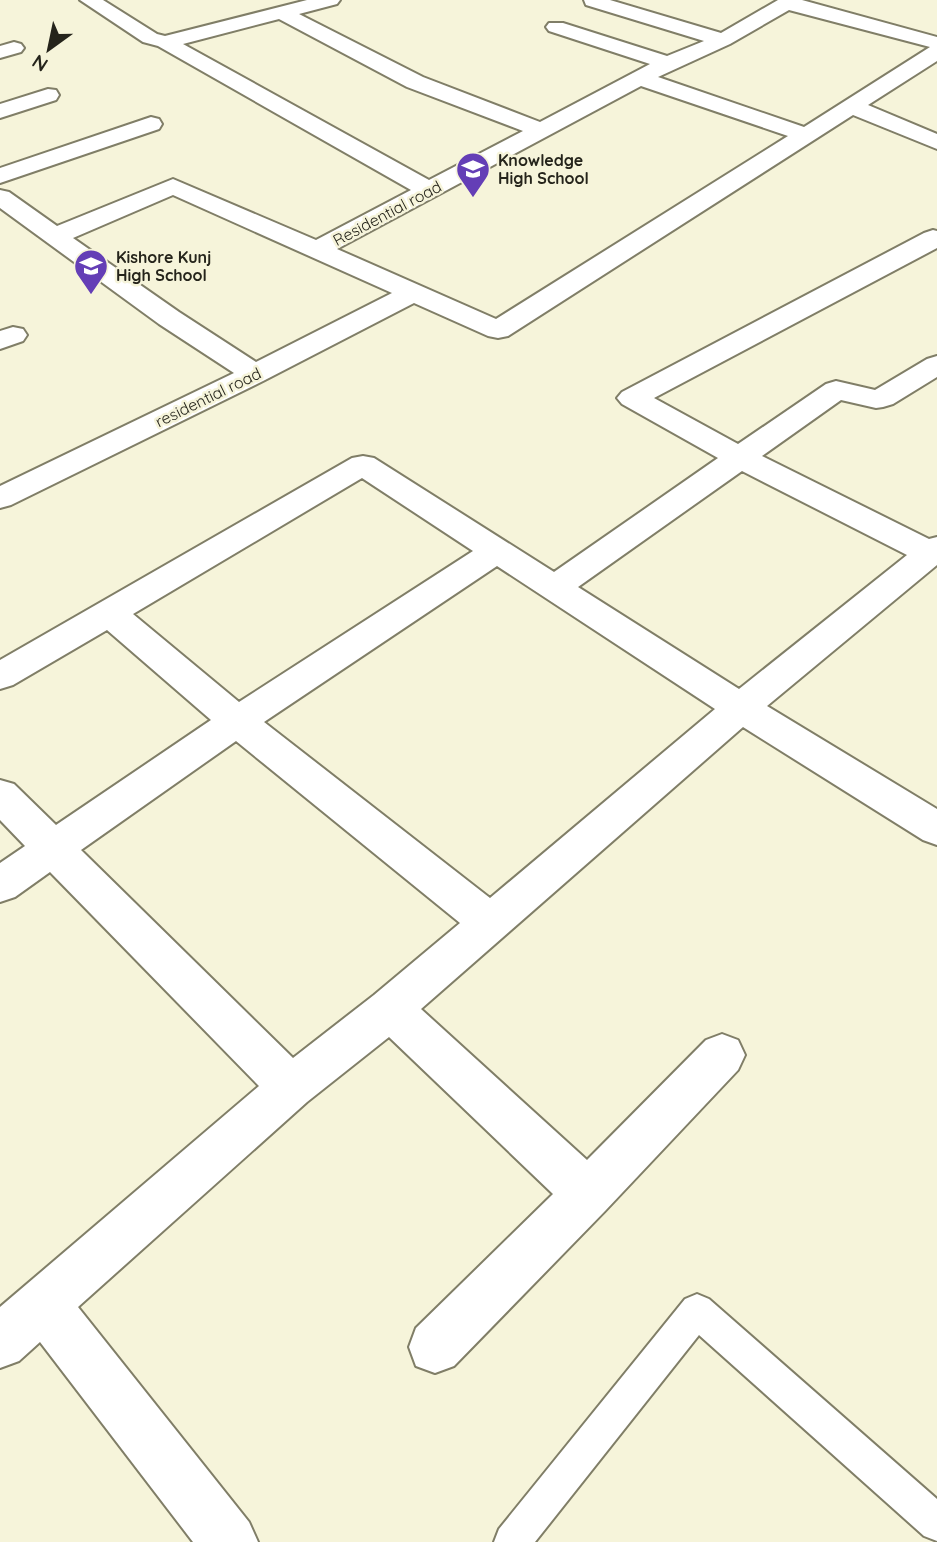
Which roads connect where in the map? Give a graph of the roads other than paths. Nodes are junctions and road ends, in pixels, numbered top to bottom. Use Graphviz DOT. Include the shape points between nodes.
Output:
graph roads {
  1 [pos="90,0"];
  2 [pos="330,0"];
  3 [pos="593,1"];
  4 [pos="790,2"];
  5 [pos="230,7"];
  6 [pos="283,13"];
  7 [pos="249,22"];
  8 [pos="556,27"];
  9 [pos="723,40"];
  10 [pos="165,42"];
  11 [pos="937,43"];
  12 [pos="937,52"];
  13 [pos="668,63"];
  14 [pos="640,78"];
  15 [pos="48,95"];
  16 [pos="852,106"];
  17 [pos="0,111"];
  18 [pos="151,124"];
  19 [pos="540,130"];
  20 [pos="806,135"];
  21 [pos="937,142"];
  22 [pos="0,176"];
  23 [pos="429,190"];
  24 [pos="0,197"];
  25 [pos="54,237"];
  26 [pos="937,240"];
  27 [pos="318,249"];
  28 [pos="414,292"];
  29 [pos="937,365"];
  30 [pos="255,374"];
  31 [pos="740,457"];
  32 [pos="0,498"];
  33 [pos="497,551"];
  34 [pos="934,551"];
  35 [pos="554,588"];
  36 [pos="109,613"];
  37 [pos="0,676"];
  38 [pos="741,708"];
  39 [pos="237,721"];
  40 [pos="0,795"];
  41 [pos="937,829"];
  42 [pos="53,850"];
  43 [pos="0,885"];
  44 [pos="492,924"];
  45 [pos="390,1009"];
  46 [pos="722,1055"];
  47 [pos="291,1087"];
  48 [pos="588,1195"];
  49 [pos="43,1304"];
  50 [pos="0,1342"];
  51 [pos="435,1348"];
  52 [pos="937,1523"];
  53 [pos="229,1542"];
  54 [pos="512,1542"];
  1 -- 10 [label="street" via="150,38"];
  2 -- 6 [label="street"];
  3 -- 9 [label="street"];
  4 -- 9 [label="street, Residential road"];
  4 -- 11 [label="street"];
  5 -- 7 [label="street"];
  6 -- 7 [label="street"];
  6 -- 19 [label="street" via="415,82"];
  7 -- 10 [label="street"];
  8 -- 13 [label="street"];
  9 -- 13 [label="street, Residential road"];
  10 -- 23 [label="street"];
  12 -- 16 [label="street"];
  13 -- 14 [label="street, Residential road"];
  14 -- 19 [label="street, Residential road"];
  14 -- 20 [label="street"];
  15 -- 17 [label="street"];
  16 -- 20 [label="street"];
  16 -- 21 [label="street"];
  18 -- 22 [label="street"];
  19 -- 23 [label="street, Residential road"];
  20 -- 28 [label="street" via="498,330"];
  23 -- 27 [label="street, Residential road"];
  24 -- 25 [label="street"];
  25 -- 27 [label="street" via="173,186"];
  25 -- 30 [label="street"];
  26 -- 31 [label="street" via="933,238 632,398"];
  27 -- 28 [label="street"];
  28 -- 30 [label="street, residential road"];
  29 -- 31 [label="street" via="876,400 836,390"];
  30 -- 32 [label="street, residential road"];
  31 -- 34 [label="street"];
  31 -- 35 [label="street"];
  33 -- 35 [label="street"];
  33 -- 36 [label="street" via="363,464"];
  33 -- 39 [label="street"];
  34 -- 38 [label="street"];
  35 -- 38 [label="street"];
  36 -- 37 [label="street"];
  36 -- 39 [label="street"];
  38 -- 41 [label="street"];
  38 -- 44 [label="street"];
  39 -- 42 [label="street"];
  39 -- 44 [label="street"];
  40 -- 42 [label="street"];
  42 -- 43 [label="street"];
  42 -- 47 [label="street"];
  44 -- 45 [label="street"];
  45 -- 47 [label="street"];
  45 -- 48 [label="street"];
  46 -- 48 [label="street"];
  47 -- 49 [label="street"];
  48 -- 51 [label="street"];
  49 -- 50 [label="street"];
  49 -- 53 [label="street"];
  52 -- 54 [label="lane" via="697,1311"];
}
